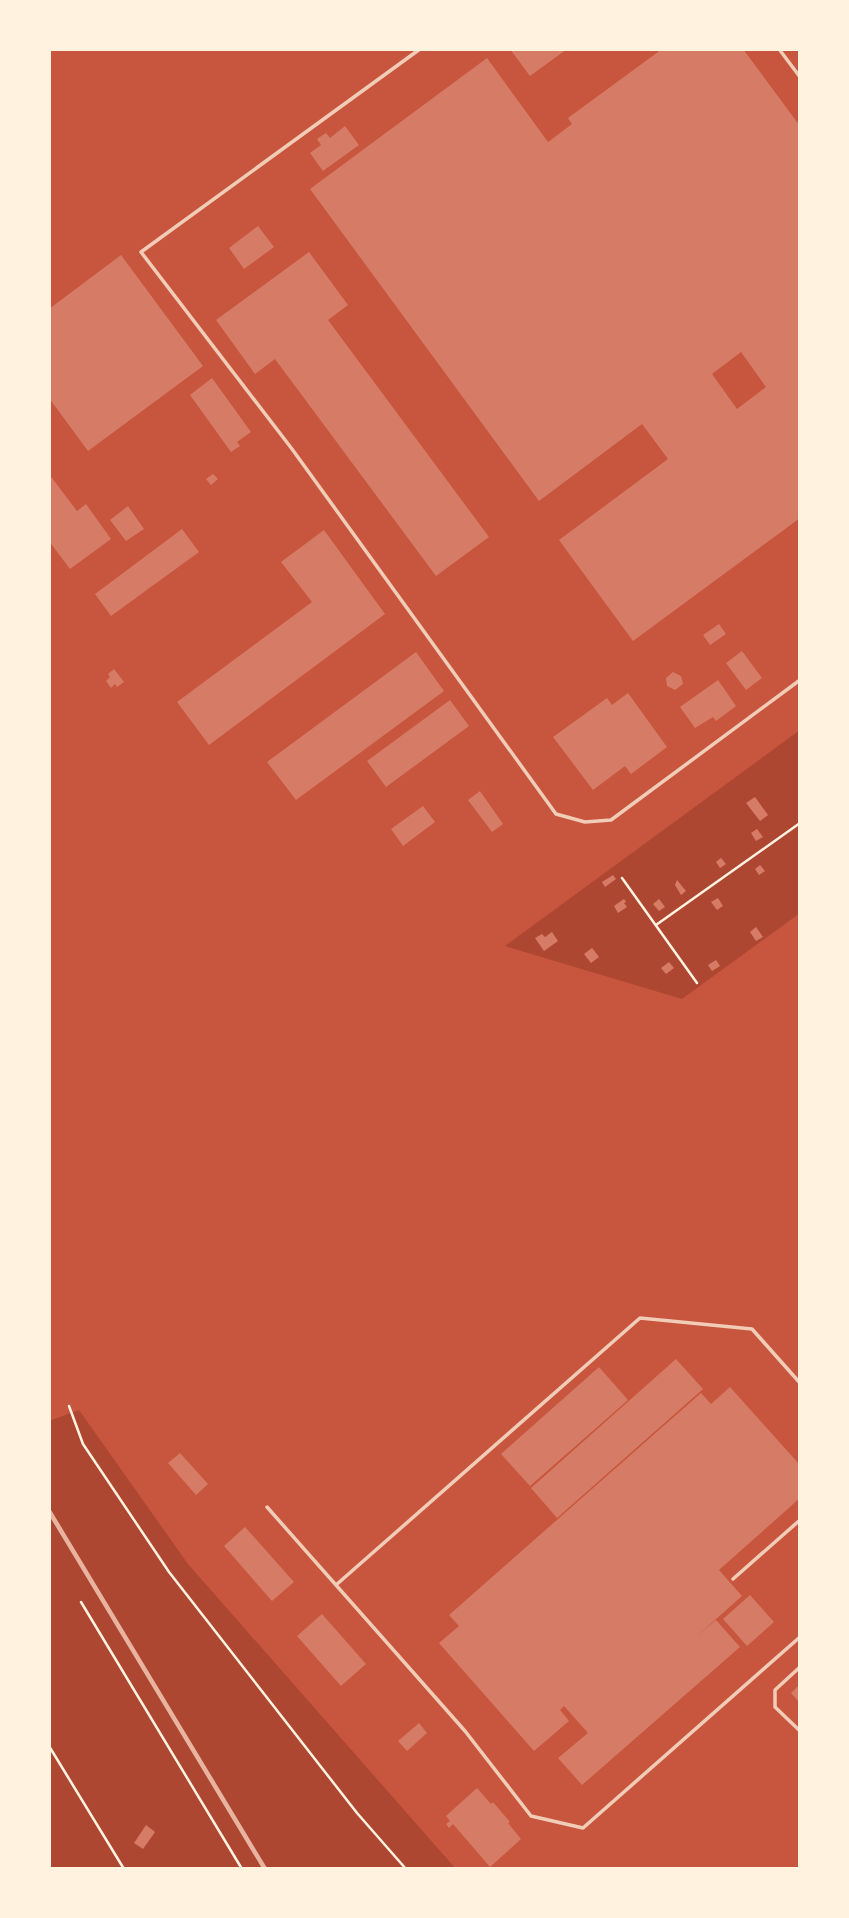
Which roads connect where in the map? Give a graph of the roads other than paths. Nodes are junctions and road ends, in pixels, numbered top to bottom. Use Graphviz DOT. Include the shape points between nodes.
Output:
graph roads {
  1 [pos="420,49"];
  2 [pos="779,49"];
  3 [pos="800,77"];
  4 [pos="800,680"];
  5 [pos="800,1383"];
  6 [pos="267,1507"];
  7 [pos="800,1520"];
  8 [pos="733,1579"];
  9 [pos="336,1585"];
  10 [pos="800,1637"];
  11 [pos="800,1667"];
  12 [pos="800,1731"];
  1 -- 4 [label="lane" via="141,253 292,449 556,814 585,822 611,820"];
  2 -- 3 [label="lane"];
  5 -- 9 [label="lane" via="752,1329 640,1318"];
  6 -- 9 [label="lane"];
  7 -- 8 [label="lane"];
  9 -- 10 [label="lane" via="465,1731 531,1816 583,1828"];
  11 -- 12 [label="lane" via="775,1690 775,1707"];
}
